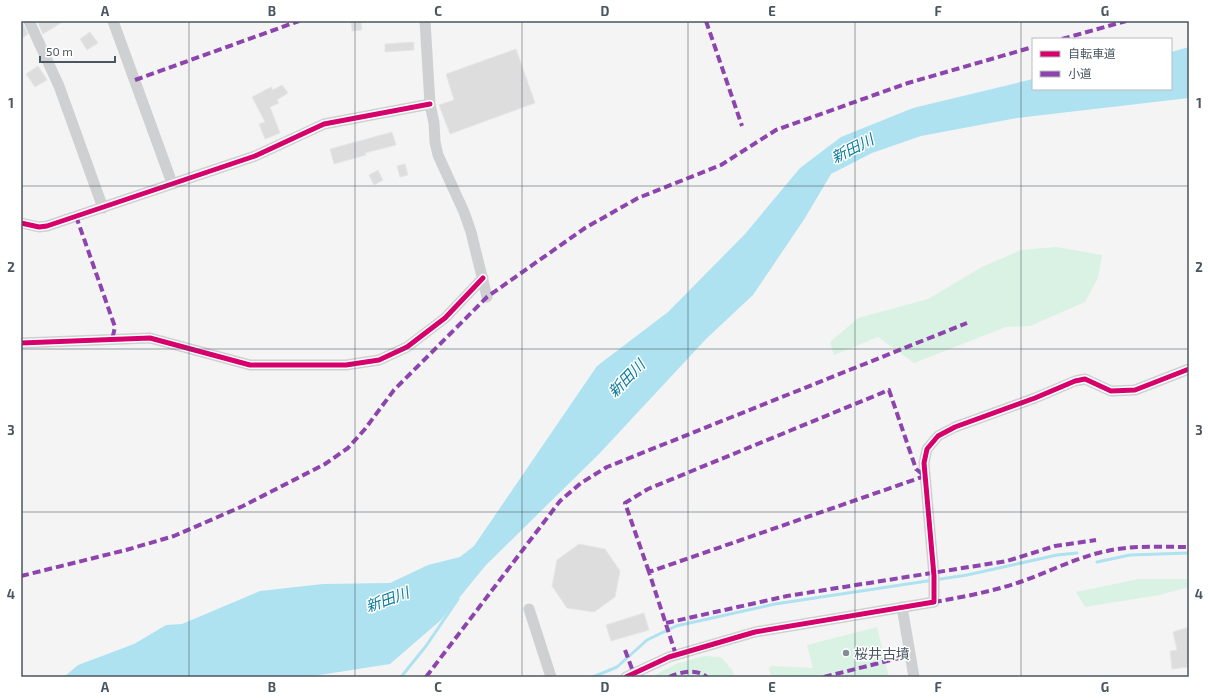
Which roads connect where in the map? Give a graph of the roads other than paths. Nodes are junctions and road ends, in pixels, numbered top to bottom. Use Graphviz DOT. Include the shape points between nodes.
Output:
graph roads {
  1 [pos="29,21"];
  2 [pos="114,21"];
  3 [pos="425,21"];
  4 [pos="430,104"];
  5 [pos="172,183"];
  6 [pos="103,208"];
  7 [pos="21,223"];
  8 [pos="484,278"];
  9 [pos="487,296"];
  10 [pos="21,342"];
  11 [pos="1189,369"];
  12 [pos="902,608"];
  13 [pos="529,609"];
  14 [pos="551,677"];
  15 [pos="626,677"];
  16 [pos="914,677"];
  1 -- 6 [label="street" via="59,86"];
  2 -- 5 [label="street"];
  3 -- 4 [label="street"];
  4 -- 5 [label="street" via="324,124 255,156"];
  4 -- 8 [label="street" via="438,155 464,212"];
  5 -- 6 [label="street"];
  6 -- 7 [label="street" via="43,227"];
  8 -- 9 [label="street"];
  8 -- 10 [label="street" via="445,318 407,347 379,360 346,365 250,364 150,338"];
  11 -- 12 [label="street" via="1135,390 1111,391 1085,379 1075,381 955,427 938,436 927,449 924,463 934,602"];
  12 -- 15 [label="street" via="755,632 669,657"];
  12 -- 16 [label="street"];
  13 -- 14 [label="street"];
}
